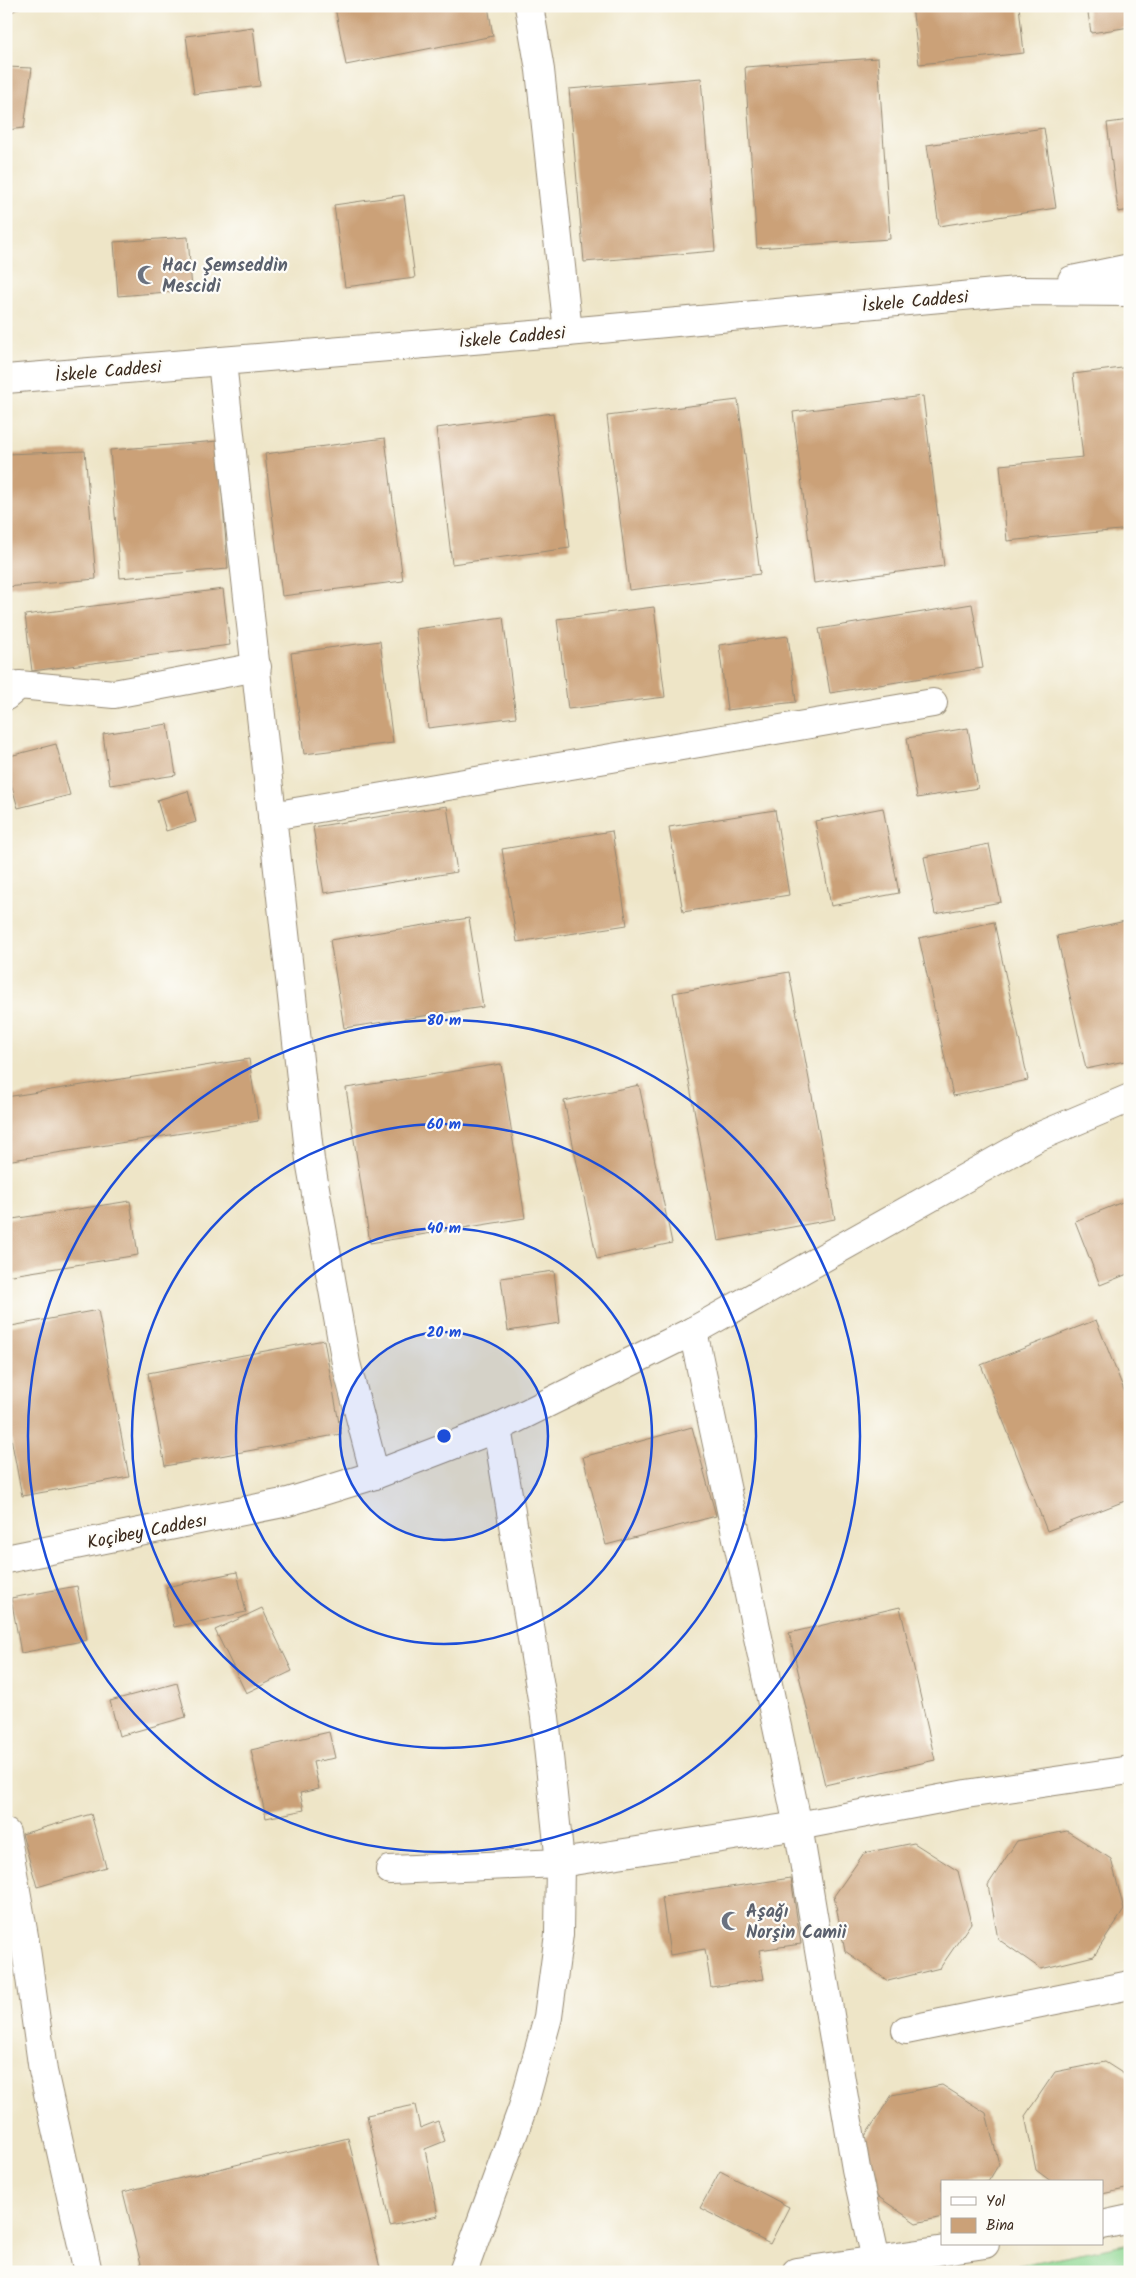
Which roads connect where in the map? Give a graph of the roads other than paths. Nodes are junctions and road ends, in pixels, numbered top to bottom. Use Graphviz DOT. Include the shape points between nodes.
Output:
graph roads {
  1 [pos="530,6"];
  2 [pos="1130,268"];
  3 [pos="1017,291"];
  4 [pos="1130,292"];
  5 [pos="568,332"];
  6 [pos="222,362"];
  7 [pos="6,379"];
  8 [pos="257,667"];
  9 [pos="6,696"];
  10 [pos="933,703"];
  11 [pos="272,816"];
  12 [pos="1130,1098"];
  13 [pos="693,1331"];
  14 [pos="497,1428"];
  15 [pos="376,1475"];
  16 [pos="6,1559"];
  17 [pos="1130,1770"];
  18 [pos="798,1826"];
  19 [pos="6,1833"];
  20 [pos="560,1863"];
  21 [pos="390,1870"];
  22 [pos="16,1944"];
  23 [pos="1130,1984"];
  24 [pos="906,2030"];
  25 [pos="1130,2219"];
  26 [pos="1104,2225"];
  27 [pos="971,2246"];
  28 [pos="876,2260"];
  29 [pos="88,2272"];
  30 [pos="463,2272"];
  31 [pos="796,2272"];
  1 -- 5 [label="street" via="540,70"];
  2 -- 3 [label="street, İskele Caddesi"];
  3 -- 4 [label="street, İskele Caddesi"];
  3 -- 5 [label="street, İskele Caddesi"];
  5 -- 6 [label="street, İskele Caddesi"];
  6 -- 7 [label="street, İskele Caddesi"];
  6 -- 8 [label="street"];
  8 -- 9 [label="street" via="114,694 19,685"];
  8 -- 11 [label="street"];
  10 -- 11 [label="street"];
  11 -- 15 [label="street" via="310,1160 346,1363"];
  12 -- 13 [label="street, Koçibey Caddesı" via="1038,1137"];
  13 -- 14 [label="street, Koçibey Caddesı"];
  13 -- 18 [label="street"];
  14 -- 15 [label="street, Koçibey Caddesı"];
  14 -- 20 [label="street" via="545,1717"];
  15 -- 16 [label="street, Koçibey Caddesı" via="288,1502"];
  17 -- 18 [label="street" via="966,1794"];
  18 -- 20 [label="street"];
  18 -- 28 [label="street" via="856,2169"];
  19 -- 22 [label="street"];
  20 -- 21 [label="street"];
  20 -- 30 [label="street" via="559,1934 548,2017 522,2107"];
  22 -- 29 [label="street"];
  23 -- 24 [label="street"];
  25 -- 26 [label="street"];
  27 -- 28 [label="street"];
  28 -- 31 [label="street"];
}
